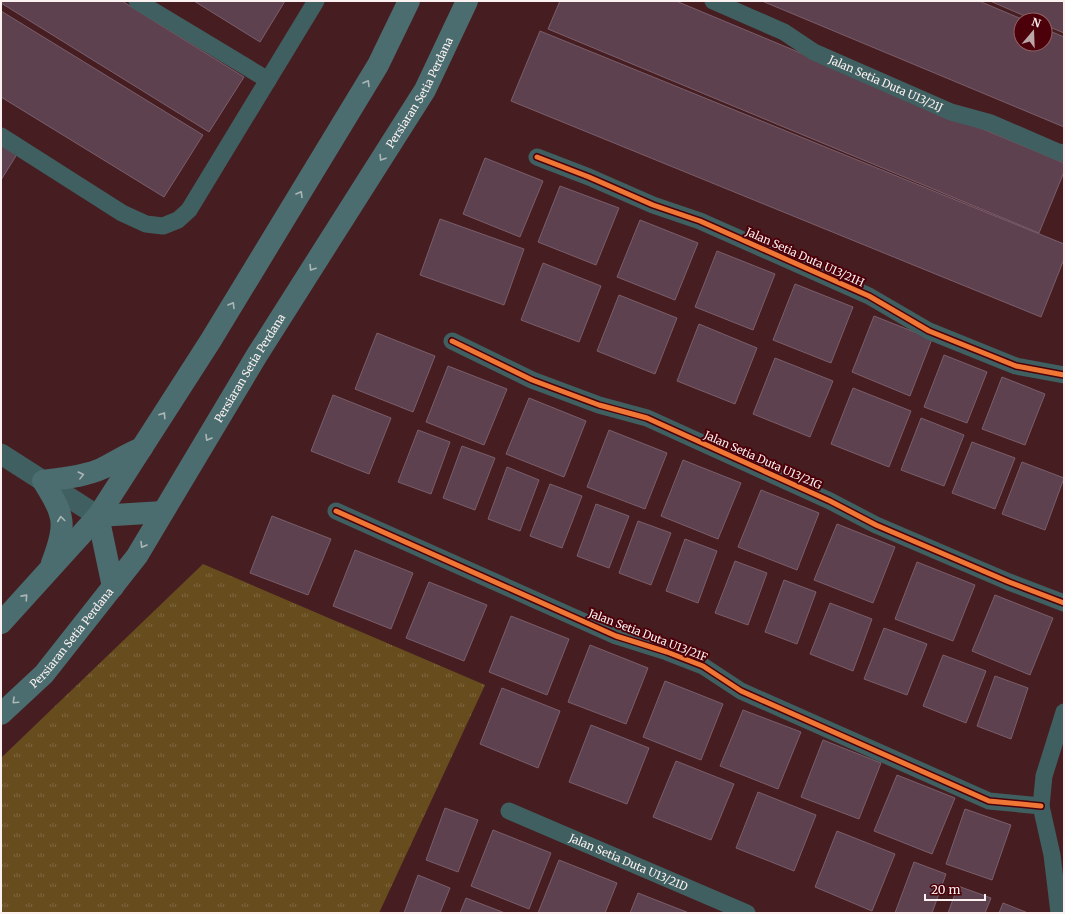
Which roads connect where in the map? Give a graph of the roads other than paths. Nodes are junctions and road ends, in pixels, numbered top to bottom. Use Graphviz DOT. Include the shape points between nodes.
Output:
graph roads {
  1 [pos="137,1"];
  2 [pos="316,1"];
  3 [pos="409,1"];
  4 [pos="467,1"];
  5 [pos="713,1"];
  6 [pos="268,80"];
  7 [pos="1,136"];
  8 [pos="1064,153"];
  9 [pos="537,157"];
  10 [pos="452,341"];
  11 [pos="1064,375"];
  12 [pos="142,448"];
  13 [pos="1,454"];
  14 [pos="43,481"];
  15 [pos="336,511"];
  16 [pos="163,512"];
  17 [pos="98,516"];
  18 [pos="50,570"];
  19 [pos="113,587"];
  20 [pos="1064,603"];
  21 [pos="1,623"];
  22 [pos="1064,712"];
  23 [pos="1,714"];
  24 [pos="1041,806"];
  25 [pos="509,811"];
  26 [pos="747,913"];
  27 [pos="1059,913"];
  1 -- 6 [label="street"];
  2 -- 6 [label="street"];
  12 -- 3 [label="main road, one-way" via="211,340 378,65"];
  4 -- 16 [label="main road, Persiaran Setia Perdana, one-way" via="425,90 257,355"];
  5 -- 8 [label="street, Jalan Setia Duta U13/21J" via="784,32 814,52 951,112 991,123"];
  6 -- 7 [label="street" via="189,210 178,220 163,226 146,224 122,213"];
  9 -- 11 [label="street, Jalan Setia Duta U13/21H" via="653,206 714,227 868,296 936,334 1016,366"];
  10 -- 20 [label="street, Jalan Setia Duta U13/21G" via="532,380 599,405 648,418 830,501 876,525"];
  14 -- 12 [label="main road, one-way" via="100,470 124,455"];
  12 -- 17 [label="main road"];
  13 -- 14 [label="street"];
  14 -- 17 [label="street"];
  18 -- 14 [label="main road, one-way" via="60,542 63,521 58,506"];
  15 -- 24 [label="street, Jalan Setia Duta U13/21F" via="616,636 668,652 702,666 741,691 989,800"];
  16 -- 17 [label="main road"];
  16 -- 19 [label="main road, Persiaran Setia Perdana, one-way" via="137,556"];
  17 -- 18 [label="main road"];
  17 -- 19 [label="main road"];
  21 -- 18 [label="main road, one-way"];
  19 -- 23 [label="main road, Persiaran Setia Perdana, one-way" via="44,674"];
  22 -- 24 [label="street" via="1044,776"];
  24 -- 27 [label="street" via="1052,855"];
  25 -- 26 [label="street, Jalan Setia Duta U13/21D"];
}
